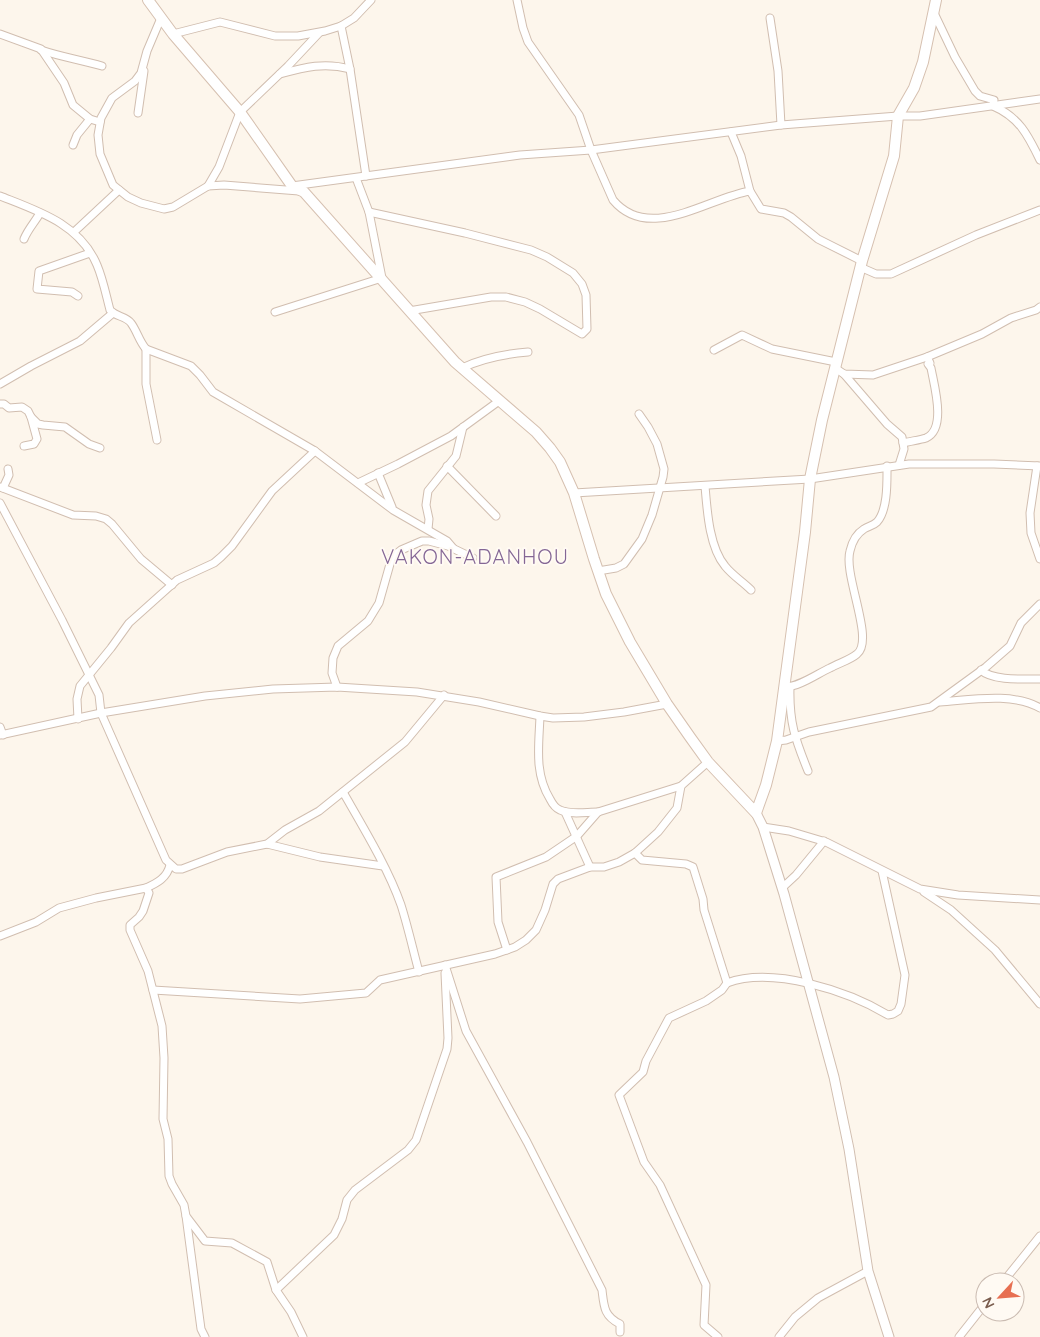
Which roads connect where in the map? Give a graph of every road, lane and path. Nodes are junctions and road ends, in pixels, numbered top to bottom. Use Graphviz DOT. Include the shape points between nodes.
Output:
graph roads {
  1 [pos="148,0"];
  2 [pos="371,0"];
  3 [pos="517,0"];
  4 [pos="936,0"];
  5 [pos="934,13"];
  6 [pos="160,18"];
  7 [pos="770,18"];
  8 [pos="341,26"];
  9 [pos="319,33"];
  10 [pos="0,34"];
  11 [pos="173,34"];
  12 [pos="41,50"];
  13 [pos="147,51"];
  14 [pos="102,66"];
  15 [pos="350,69"];
  16 [pos="280,74"];
  17 [pos="1040,99"];
  18 [pos="993,106"];
  19 [pos="240,112"];
  20 [pos="138,113"];
  21 [pos="898,116"];
  22 [pos="90,119"];
  23 [pos="100,122"];
  24 [pos="781,125"];
  25 [pos="730,132"];
  26 [pos="73,145"];
  27 [pos="591,150"];
  28 [pos="1040,160"];
  29 [pos="366,176"];
  30 [pos="356,178"];
  31 [pos="208,186"];
  32 [pos="292,186"];
  33 [pos="119,190"];
  34 [pos="750,191"];
  35 [pos="304,192"];
  36 [pos="0,196"];
  37 [pos="1040,210"];
  38 [pos="369,212"];
  39 [pos="40,213"];
  40 [pos="74,232"];
  41 [pos="24,239"];
  42 [pos="90,253"];
  43 [pos="861,264"];
  44 [pos="382,278"];
  45 [pos="78,296"];
  46 [pos="1040,307"];
  47 [pos="410,311"];
  48 [pos="275,312"];
  49 [pos="113,313"];
  50 [pos="146,349"];
  51 [pos="714,350"];
  52 [pos="528,352"];
  53 [pos="926,357"];
  54 [pos="462,368"];
  55 [pos="838,368"];
  56 [pos="0,384"];
  57 [pos="499,401"];
  58 [pos="0,404"];
  59 [pos="639,414"];
  60 [pos="31,416"];
  61 [pos="463,427"];
  62 [pos="157,440"];
  63 [pos="903,443"];
  64 [pos="24,446"];
  65 [pos="100,448"];
  66 [pos="315,451"];
  67 [pos="899,465"];
  68 [pos="447,466"];
  69 [pos="887,466"];
  70 [pos="1038,466"];
  71 [pos="8,468"];
  72 [pos="378,473"];
  73 [pos="810,480"];
  74 [pos="358,483"];
  75 [pos="705,486"];
  76 [pos="2,488"];
  77 [pos="660,488"];
  78 [pos="574,493"];
  79 [pos="0,503"];
  80 [pos="394,510"];
  81 [pos="496,516"];
  82 [pos="428,529"];
  83 [pos="452,548"];
  84 [pos="473,558"];
  85 [pos="1040,559"];
  86 [pos="598,572"];
  87 [pos="172,585"];
  88 [pos="751,590"];
  89 [pos="1040,604"];
  90 [pos="981,670"];
  91 [pos="90,676"];
  92 [pos="1040,679"];
  93 [pos="337,687"];
  94 [pos="787,687"];
  95 [pos="444,696"];
  96 [pos="939,702"];
  97 [pos="667,704"];
  98 [pos="1040,708"];
  99 [pos="101,713"];
  100 [pos="540,716"];
  101 [pos="78,719"];
  102 [pos="0,727"];
  103 [pos="1,735"];
  104 [pos="795,737"];
  105 [pos="776,741"];
  106 [pos="708,762"];
  107 [pos="808,771"];
  108 [pos="681,786"];
  109 [pos="343,792"];
  110 [pos="565,812"];
  111 [pos="598,812"];
  112 [pos="756,813"];
  113 [pos="762,827"];
  114 [pos="577,836"];
  115 [pos="824,841"];
  116 [pos="267,844"];
  117 [pos="635,853"];
  118 [pos="170,865"];
  119 [pos="383,866"];
  120 [pos="590,867"];
  121 [pos="882,871"];
  122 [pos="146,888"];
  123 [pos="782,888"];
  124 [pos="920,889"];
  125 [pos="1040,900"];
  126 [pos="0,936"];
  127 [pos="507,950"];
  128 [pos="445,965"];
  129 [pos="419,972"];
  130 [pos="727,983"];
  131 [pos="810,985"];
  132 [pos="153,990"];
  133 [pos="1040,1004"];
  134 [pos="186,1216"];
  135 [pos="1040,1236"];
  136 [pos="868,1271"];
  137 [pos="1010,1272"];
  138 [pos="276,1290"];
  139 [pos="975,1317"];
  140 [pos="620,1332"];
  141 [pos="205,1337"];
  142 [pos="303,1337"];
  143 [pos="718,1337"];
  144 [pos="780,1337"];
  145 [pos="889,1337"];
  146 [pos="959,1337"];
  1 -- 6 [label="main road"];
  2 -- 8 [label="street"];
  3 -- 27 [label="street" via="528,42 579,116"];
  4 -- 5 [label="main road"];
  5 -- 18 [label="street" via="975,91 994,100"];
  5 -- 21 [label="main road" via="914,88"];
  6 -- 11 [label="main road"];
  6 -- 13 [label="street"];
  7 -- 24 [label="street" via="778,71"];
  8 -- 9 [label="street"];
  8 -- 15 [label="street"];
  9 -- 11 [label="street" via="281,37 220,22"];
  9 -- 16 [label="street"];
  10 -- 12 [label="street"];
  11 -- 19 [label="main road"];
  12 -- 14 [label="street"];
  12 -- 22 [label="street" via="64,83 73,105"];
  13 -- 20 [label="street"];
  13 -- 23 [label="street" via="138,78 112,98"];
  15 -- 16 [label="street" via="317,65"];
  15 -- 29 [label="street"];
  16 -- 19 [label="street"];
  17 -- 18 [label="street"];
  18 -- 21 [label="street"];
  18 -- 28 [label="street" via="1018,122"];
  19 -- 31 [label="street"];
  19 -- 32 [label="main road"];
  21 -- 24 [label="street"];
  21 -- 43 [label="main road" via="894,156"];
  22 -- 23 [label="street"];
  22 -- 26 [label="street" via="77,134"];
  23 -- 33 [label="street" via="100,154 109,178"];
  24 -- 25 [label="street"];
  25 -- 27 [label="street"];
  25 -- 34 [label="street" via="741,156"];
  27 -- 29 [label="street" via="520,155"];
  27 -- 34 [label="street" via="614,200 633,216 664,217 688,212"];
  29 -- 30 [label="street"];
  30 -- 32 [label="street"];
  30 -- 38 [label="street"];
  31 -- 33 [label="street" via="164,209 140,203"];
  31 -- 35 [label="street"];
  32 -- 35 [label="main road"];
  33 -- 40 [label="street"];
  34 -- 43 [label="street" via="761,210 784,213 818,239"];
  35 -- 44 [label="main road"];
  36 -- 39 [label="street"];
  37 -- 43 [label="street" via="891,274 876,274"];
  38 -- 44 [label="street"];
  38 -- 47 [label="street" via="531,250 547,257 574,273 582,284 586,295 587,329 582,334 540,309 506,297"];
  39 -- 40 [label="street"];
  39 -- 41 [label="street"];
  40 -- 42 [label="street"];
  42 -- 45 [label="street" via="39,271 37,289 72,292"];
  42 -- 49 [label="street"];
  43 -- 55 [label="main road"];
  44 -- 47 [label="main road"];
  44 -- 48 [label="street"];
  46 -- 53 [label="street"];
  47 -- 54 [label="main road"];
  49 -- 50 [label="street" via="131,323"];
  49 -- 56 [label="street" via="80,341"];
  50 -- 62 [label="street" via="146,384"];
  50 -- 66 [label="street" via="191,366 220,397"];
  51 -- 55 [label="street" via="742,336 772,349"];
  52 -- 54 [label="street" via="509,353"];
  53 -- 55 [label="street" via="873,375"];
  53 -- 63 [label="street" via="930,363 938,413 935,429 928,437"];
  54 -- 57 [label="main road"];
  55 -- 63 [label="street" via="898,433"];
  55 -- 73 [label="main road" via="822,420"];
  57 -- 61 [label="street"];
  57 -- 78 [label="main road" via="550,448"];
  58 -- 60 [label="street" via="9,408 22,407"];
  59 -- 77 [label="street" via="657,444 664,469"];
  60 -- 64 [label="street" via="37,439 34,444"];
  60 -- 65 [label="street" via="43,426 65,427"];
  61 -- 68 [label="street" via="456,456"];
  61 -- 72 [label="street"];
  63 -- 67 [label="street"];
  66 -- 74 [label="street"];
  66 -- 87 [label="street" via="272,491 221,557"];
  67 -- 69 [label="street"];
  67 -- 70 [label="street"];
  68 -- 81 [label="street"];
  68 -- 82 [label="street" via="428,490"];
  69 -- 73 [label="street"];
  69 -- 94 [label="street" via="886,500 879,520 857,534 849,555 863,646 858,653"];
  70 -- 85 [label="street" via="1030,513 1031,533"];
  71 -- 76 [label="street" via="9,475"];
  72 -- 74 [label="street"];
  72 -- 80 [label="street"];
  73 -- 75 [label="street"];
  73 -- 94 [label="main road"];
  74 -- 80 [label="street"];
  75 -- 77 [label="street"];
  75 -- 88 [label="street" via="710,529 718,556"];
  76 -- 87 [label="street" via="73,515 106,519 141,559"];
  77 -- 78 [label="street"];
  77 -- 86 [label="street" via="642,539 624,564"];
  78 -- 86 [label="main road"];
  79 -- 91 [label="street"];
  80 -- 82 [label="street"];
  82 -- 83 [label="street"];
  83 -- 84 [label="street"];
  83 -- 93 [label="street" via="422,541 392,557 379,603 368,621 338,646 332,673"];
  86 -- 97 [label="main road" via="615,614"];
  87 -- 91 [label="street" via="129,623"];
  89 -- 90 [label="street" via="1021,623 1010,646"];
  90 -- 92 [label="street" via="995,677"];
  90 -- 96 [label="street"];
  91 -- 99 [label="street" via="99,695"];
  91 -- 101 [label="street" via="78,692"];
  93 -- 95 [label="street"];
  93 -- 99 [label="street" via="258,690"];
  94 -- 104 [label="street"];
  94 -- 105 [label="main road"];
  95 -- 100 [label="street"];
  95 -- 109 [label="street" via="405,742"];
  96 -- 98 [label="street" via="1007,699 1024,701"];
  96 -- 104 [label="street" via="920,710"];
  97 -- 100 [label="street" via="584,717"];
  97 -- 106 [label="main road"];
  99 -- 101 [label="street"];
  99 -- 118 [label="street"];
  100 -- 110 [label="street" via="538,766 543,787 557,809"];
  101 -- 103 [label="street"];
  102 -- 103 [label="street"];
  104 -- 105 [label="street"];
  104 -- 107 [label="street"];
  105 -- 112 [label="main road"];
  106 -- 108 [label="street"];
  106 -- 112 [label="main road"];
  108 -- 111 [label="street"];
  108 -- 117 [label="street" via="677,808"];
  109 -- 116 [label="street"];
  109 -- 119 [label="street"];
  110 -- 111 [label="street"];
  110 -- 114 [label="street"];
  111 -- 114 [label="street"];
  112 -- 113 [label="street"];
  113 -- 115 [label="street"];
  113 -- 123 [label="street"];
  114 -- 120 [label="street"];
  114 -- 127 [label="street" via="546,857 496,878 498,922"];
  115 -- 121 [label="street"];
  115 -- 123 [label="street"];
  116 -- 118 [label="street" via="227,852 182,869"];
  116 -- 119 [label="street" via="320,857"];
  117 -- 120 [label="street" via="604,867"];
  117 -- 130 [label="street" via="642,860 693,867"];
  118 -- 122 [label="street" via="164,878"];
  119 -- 129 [label="street" via="401,906"];
  120 -- 127 [label="street" via="558,878 536,930 526,940"];
  121 -- 124 [label="street"];
  121 -- 131 [label="street" via="905,975 898,1011 888,1015 828,989"];
  122 -- 126 [label="street" via="59,908 36,922"];
  122 -- 132 [label="street" via="149,893 143,911 130,925 130,930"];
  123 -- 131 [label="street"];
  124 -- 125 [label="street" via="958,895"];
  124 -- 133 [label="street" via="951,910 989,944"];
  127 -- 128 [label="street"];
  128 -- 129 [label="street"];
  128 -- 138 [label="street" via="447,1049 416,1140 408,1150 355,1190 347,1200 334,1235"];
  128 -- 140 [label="street" via="466,1031 542,1171 602,1290 604,1307 610,1319 620,1324"];
  129 -- 132 [label="street" via="380,980 366,993 300,999"];
  130 -- 131 [label="street" via="739,979 770,978"];
  130 -- 143 [label="street" via="706,1001 669,1018 643,1072 619,1095 644,1162 660,1185 706,1285 704,1325"];
  131 -- 136 [label="street" via="843,1116"];
  132 -- 134 [label="street" via="162,1026 163,1120 168,1139 169,1176"];
  134 -- 138 [label="street" via="205,1241 232,1243 267,1262"];
  134 -- 141 [label="street"];
  135 -- 137 [label="street"];
  136 -- 144 [label="street" via="818,1298"];
  136 -- 145 [label="street"];
  138 -- 142 [label="street"];
  139 -- 146 [label="street"];
}
